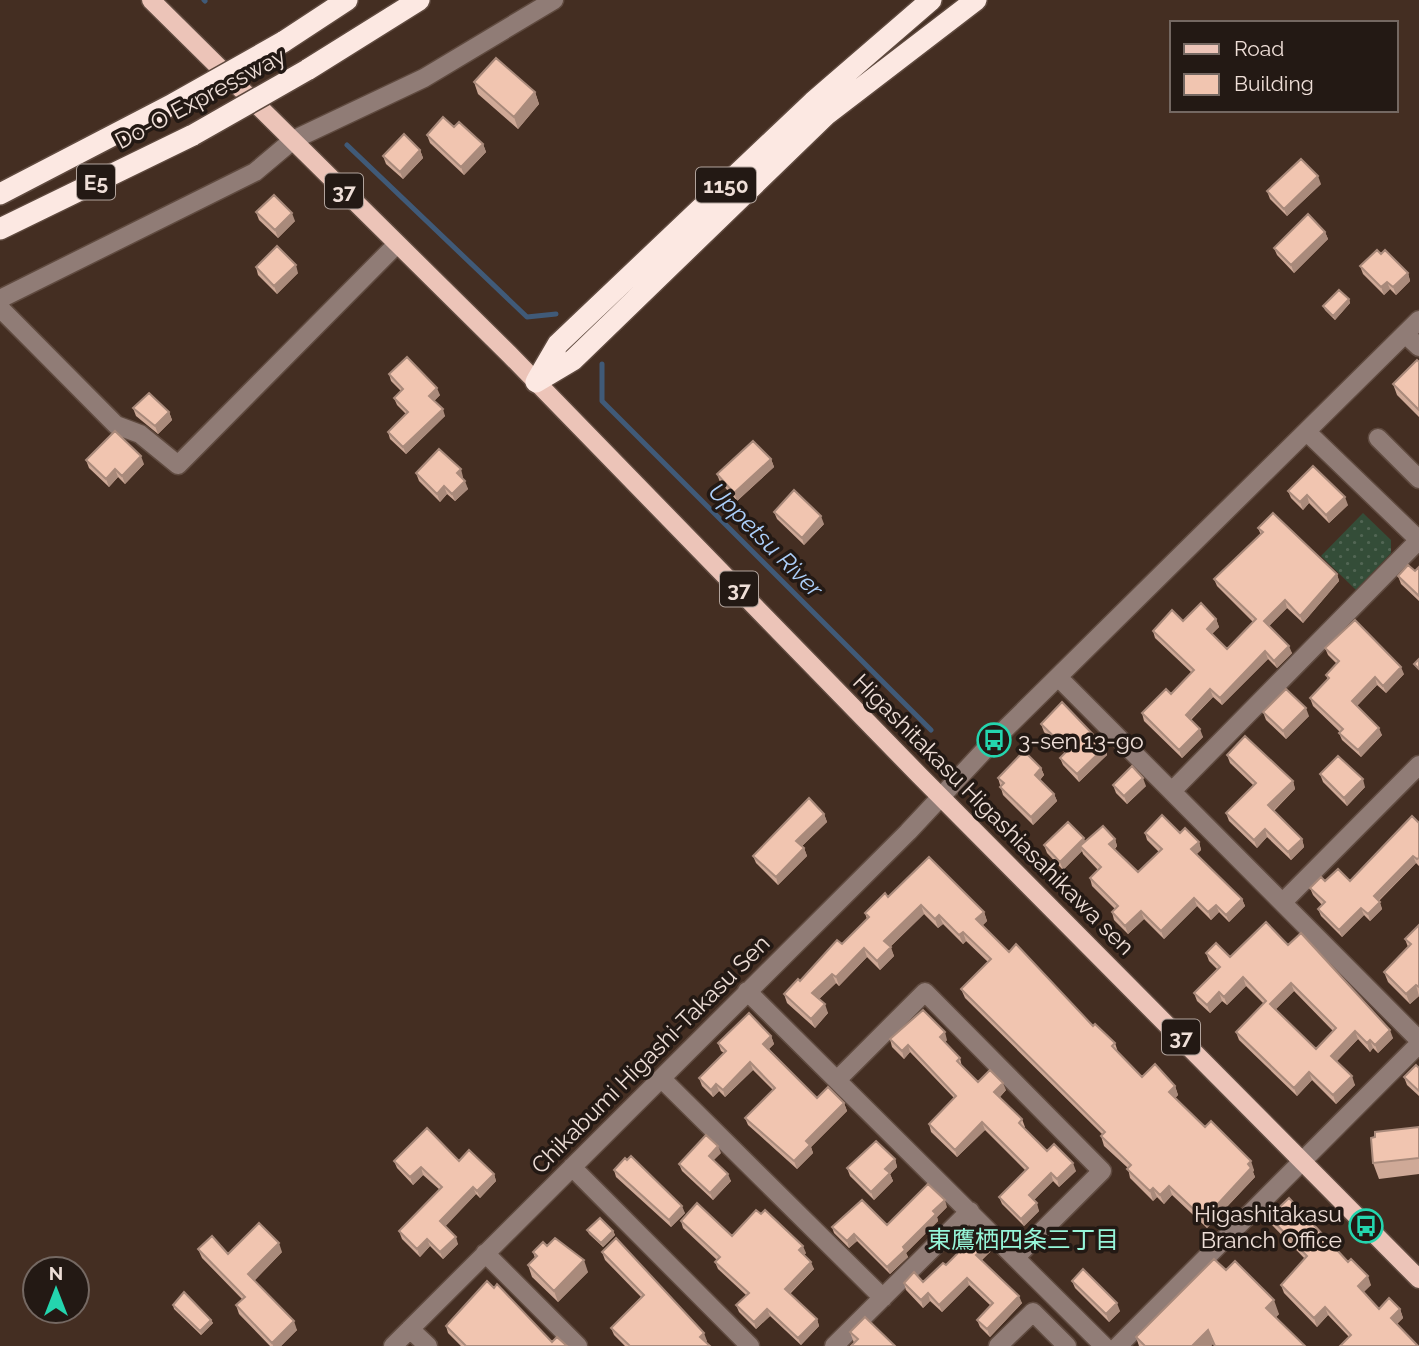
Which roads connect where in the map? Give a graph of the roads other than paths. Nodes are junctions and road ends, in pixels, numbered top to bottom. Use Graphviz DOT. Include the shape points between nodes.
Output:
graph roads {
  1 [pos="151,0"];
  2 [pos="340,0"];
  3 [pos="347,0"];
  4 [pos="419,0"];
  5 [pos="554,0"];
  6 [pos="931,0"];
  7 [pos="976,0"];
  8 [pos="283,41"];
  9 [pos="293,140"];
  10 [pos="0,194"];
  11 [pos="0,229"];
  12 [pos="397,244"];
  13 [pos="0,299"];
  14 [pos="0,308"];
  15 [pos="1419,320"];
  16 [pos="1405,334"];
  17 [pos="1419,347"];
  18 [pos="536,382"];
  19 [pos="1308,433"];
  20 [pos="1378,438"];
  21 [pos="1419,479"];
  22 [pos="1419,540"];
  23 [pos="1058,677"];
  24 [pos="1419,765"];
  25 [pos="1173,790"];
  26 [pos="941,797"];
  27 [pos="1284,901"];
  28 [pos="747,991"];
  29 [pos="1419,1042"];
  30 [pos="662,1079"];
  31 [pos="837,1080"];
  32 [pos="1302,1161"];
  33 [pos="572,1167"];
  34 [pos="970,1212"];
  35 [pos="485,1253"];
  36 [pos="1016,1257"];
  37 [pos="1419,1279"];
  38 [pos="883,1298"];
  39 [pos="1063,1304"];
  40 [pos="1045,1323"];
  41 [pos="410,1329"];
  42 [pos="393,1346"];
  43 [pos="428,1346"];
  44 [pos="578,1346"];
  45 [pos="750,1346"];
  46 [pos="834,1346"];
  47 [pos="998,1346"];
  48 [pos="1066,1346"];
  49 [pos="1104,1346"];
  50 [pos="1118,1346"];
  1 -- 9 [label="main road, 37"];
  2 -- 8 [label="highway"];
  3 -- 8 [label="highway, Do-O Expressway / E5"];
  4 -- 11 [label="highway, Do-O Expressway / E5, bridge" via="193,135"];
  5 -- 9 [label="street" via="424,78"];
  6 -- 18 [label="highway, 1150" via="813,102 558,344"];
  7 -- 18 [label="highway, 1150" via="826,115 573,360"];
  8 -- 10 [label="highway, Do-O Expressway / E5, bridge"];
  9 -- 12 [label="main road, 37"];
  9 -- 13 [label="street" via="255,172"];
  12 -- 14 [label="street" via="177,465 140,434 116,425"];
  12 -- 18 [label="main road, 37"];
  15 -- 16 [label="street, Chikabumi Higashi-Takasu Sen"];
  16 -- 17 [label="street"];
  16 -- 19 [label="street, Chikabumi Higashi-Takasu Sen"];
  18 -- 26 [label="main road, Higashitakasu Higashiasahikawa sen / 37"];
  19 -- 22 [label="street"];
  19 -- 23 [label="street, Chikabumi Higashi-Takasu Sen"];
  20 -- 21 [label="street"];
  22 -- 25 [label="street"];
  23 -- 25 [label="street"];
  23 -- 26 [label="street, Chikabumi Higashi-Takasu Sen"];
  24 -- 27 [label="street"];
  25 -- 27 [label="street"];
  26 -- 28 [label="street, Chikabumi Higashi-Takasu Sen"];
  26 -- 32 [label="main road, Higashitakasu Higashiasahikawa sen / 37"];
  27 -- 29 [label="street"];
  28 -- 30 [label="street, Chikabumi Higashi-Takasu Sen"];
  28 -- 31 [label="street"];
  29 -- 32 [label="street"];
  30 -- 33 [label="street, Chikabumi Higashi-Takasu Sen"];
  30 -- 38 [label="street"];
  31 -- 34 [label="street"];
  31 -- 36 [label="street" via="925,992 1102,1171"];
  32 -- 37 [label="main road, Higashitakasu Higashiasahikawa sen / 37"];
  32 -- 50 [label="street"];
  33 -- 35 [label="street, Chikabumi Higashi-Takasu Sen"];
  33 -- 45 [label="street"];
  34 -- 36 [label="street"];
  34 -- 38 [label="street"];
  35 -- 41 [label="street, Chikabumi Higashi-Takasu Sen"];
  35 -- 44 [label="street"];
  36 -- 39 [label="street"];
  38 -- 46 [label="street"];
  39 -- 40 [label="street"];
  39 -- 49 [label="street"];
  40 -- 47 [label="street" via="1033,1312"];
  40 -- 48 [label="street"];
  41 -- 42 [label="street, Chikabumi Higashi-Takasu Sen"];
  41 -- 43 [label="street"];
}
